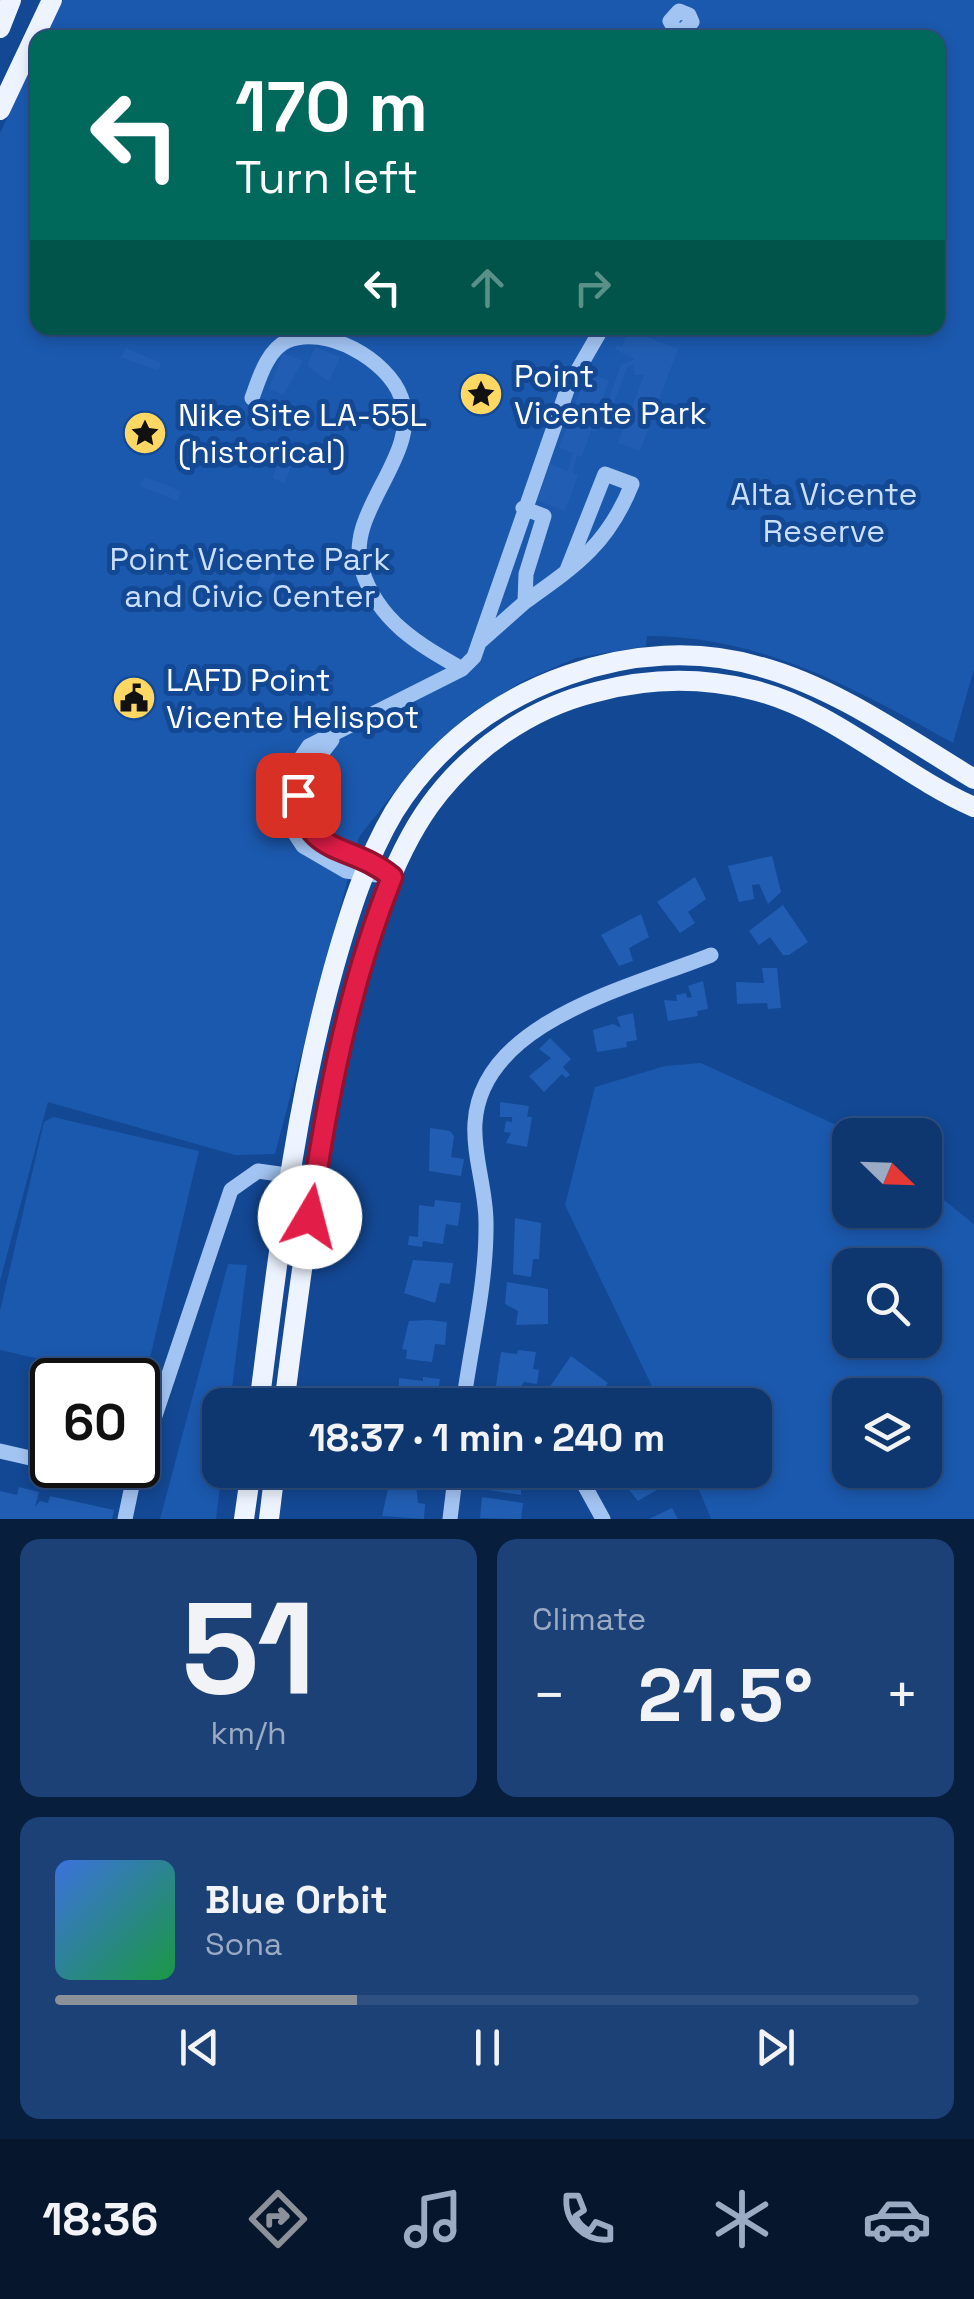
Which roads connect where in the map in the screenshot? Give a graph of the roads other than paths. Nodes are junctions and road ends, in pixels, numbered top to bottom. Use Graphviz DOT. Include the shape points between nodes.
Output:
graph roads {
  1 [pos="11,0"];
  2 [pos="52,0"];
  3 [pos="0,28"];
  4 [pos="38,30"];
  5 [pos="30,47"];
  6 [pos="0,110"];
  7 [pos="598,335"];
  8 [pos="252,398"];
  9 [pos="524,508"];
  10 [pos="567,570"];
  11 [pos="525,602"];
  12 [pos="480,640"];
  13 [pos="462,669"];
  14 [pos="974,779"];
  15 [pos="974,808"];
  16 [pos="368,868"];
  17 [pos="392,877"];
  18 [pos="711,955"];
  19 [pos="290,1173"];
  20 [pos="315,1179"];
  21 [pos="261,1388"];
  22 [pos="286,1388"];
  23 [pos="466,1388"];
  24 [pos="160,1404"];
  25 [pos="0,1451"];
  26 [pos="30,1458"];
  27 [pos="133,1488"];
  28 [pos="248,1488"];
  29 [pos="273,1488"];
  30 [pos="454,1488"];
  31 [pos="586,1488"];
  32 [pos="125,1519"];
  33 [pos="244,1519"];
  34 [pos="269,1519"];
  35 [pos="450,1519"];
  36 [pos="603,1519"];
  1 -- 3 [label="main road"];
  2 -- 4 [label="main road"];
  5 -- 6 [label="main road"];
  7 -- 9 [label="street" via="568,387"];
  8 -- 13 [label="street" via="274,351 286,341 305,337 339,344 381,367 402,398 404,432 366,526 360,566 399,630"];
  9 -- 11 [label="street" via="544,516 526,574"];
  9 -- 12 [label="street"];
  10 -- 10 [label="street" via="608,534 632,484 605,474"];
  10 -- 11 [label="street"];
  11 -- 12 [label="street"];
  12 -- 13 [label="street"];
  13 -- 16 [label="street" via="335,737 300,781 301,812 318,840"];
  14 -- 16 [label="main road" via="798,679 720,658 636,657 540,685 462,733 395,811"];
  15 -- 17 [label="main road" via="834,726 758,691 652,682 572,698 491,743 431,804"];
  16 -- 17 [label="street"];
  16 -- 19 [label="main road" via="323,1008"];
  17 -- 20 [label="main road" via="355,989"];
  18 -- 23 [label="street" via="536,1028 498,1060 475,1125 486,1228"];
  19 -- 20 [label="street"];
  19 -- 21 [label="main road"];
  19 -- 24 [label="street" via="258,1170 231,1190"];
  20 -- 22 [label="main road"];
  25 -- 26 [label="street"];
  27 -- 32 [label="street"];
  28 -- 33 [label="main road"];
  29 -- 34 [label="main road"];
  30 -- 35 [label="street"];
  31 -- 36 [label="street"];
}
